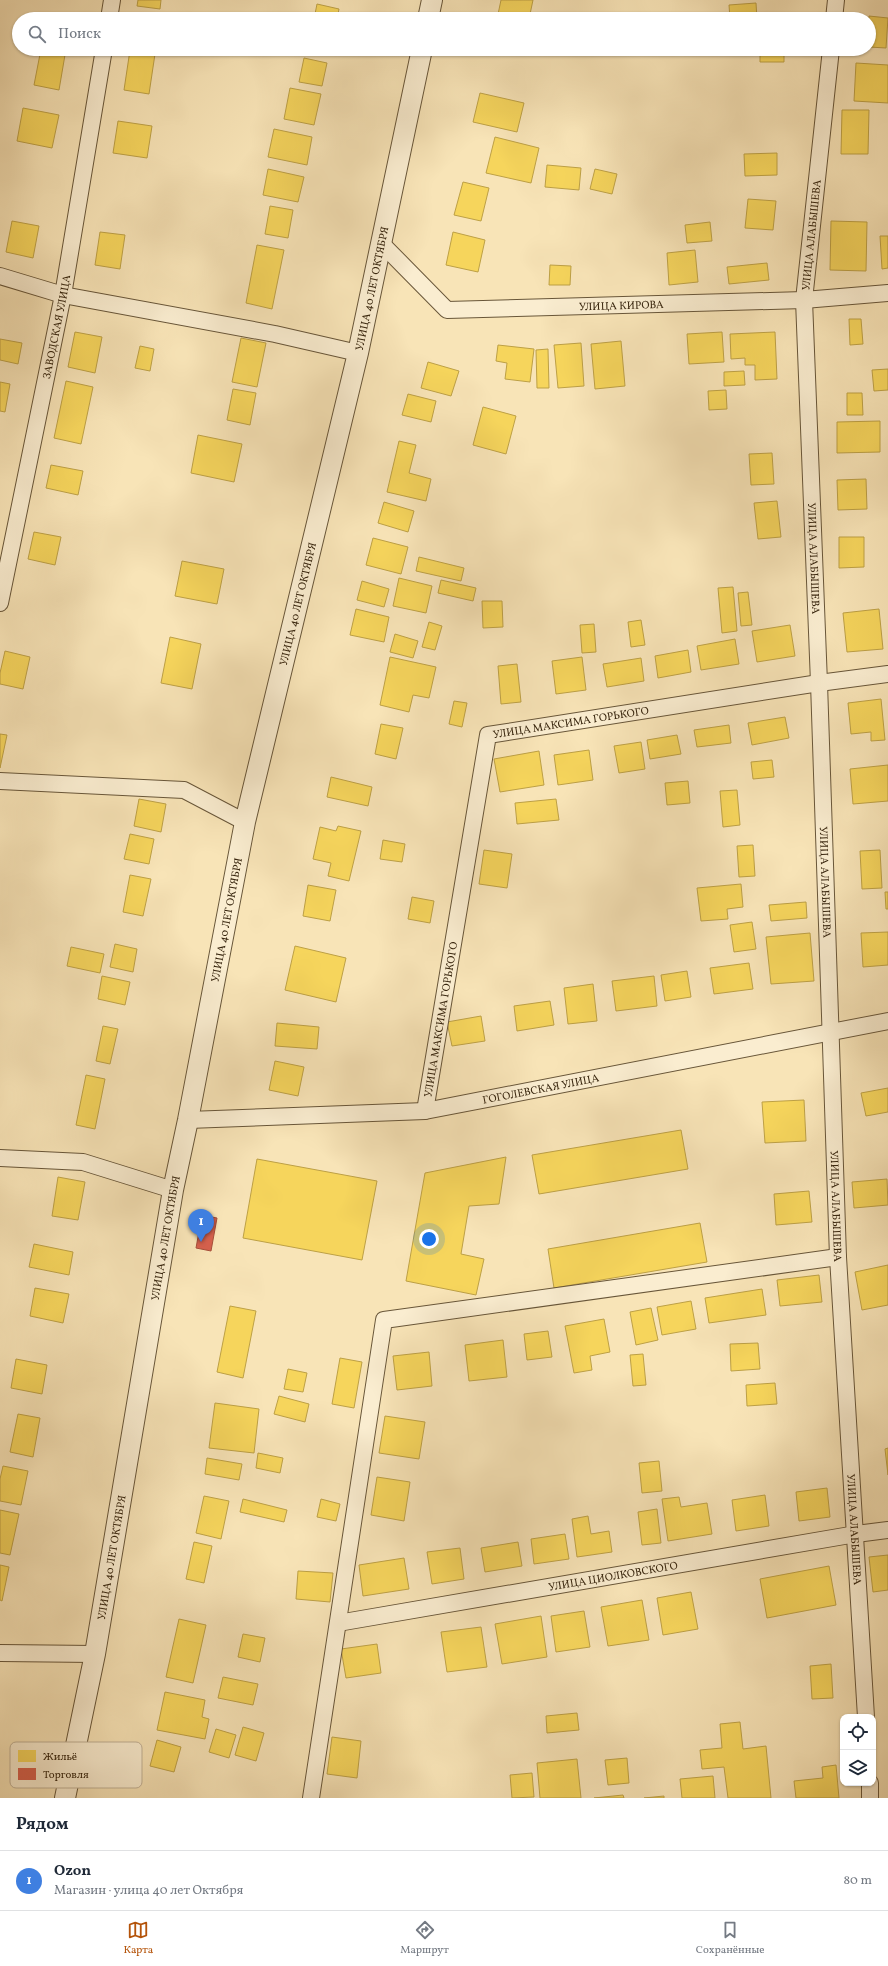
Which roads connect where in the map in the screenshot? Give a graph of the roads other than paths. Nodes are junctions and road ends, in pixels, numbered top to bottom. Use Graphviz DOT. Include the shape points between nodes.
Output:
graph roads {
  1 [pos="112,0"];
  2 [pos="432,0"];
  3 [pos="836,0"];
  4 [pos="110,12"];
  5 [pos="429,12"];
  6 [pos="835,12"];
  7 [pos="103,56"];
  8 [pos="421,56"];
  9 [pos="830,56"];
  10 [pos="382,244"];
  11 [pos="0,276"];
  12 [pos="888,293"];
  13 [pos="63,295"];
  14 [pos="804,300"];
  15 [pos="358,353"];
  16 [pos="0,603"];
  17 [pos="888,674"];
  18 [pos="819,683"];
  19 [pos="0,781"];
  20 [pos="245,822"];
  21 [pos="888,1021"];
  22 [pos="831,1032"];
  23 [pos="425,1111"];
  24 [pos="188,1120"];
  25 [pos="0,1158"];
  26 [pos="173,1190"];
  27 [pos="838,1257"];
  28 [pos="888,1530"];
  29 [pos="856,1534"];
  30 [pos="338,1623"];
  31 [pos="0,1653"];
  32 [pos="95,1654"];
  33 [pos="866,1714"];
  34 [pos="77,1742"];
  35 [pos="870,1786"];
  36 [pos="67,1788"];
  37 [pos="65,1798"];
  38 [pos="311,1798"];
  39 [pos="870,1798"];
  1 -- 4 [label="street"];
  2 -- 5 [label="street"];
  3 -- 6 [label="street"];
  7 -- 13 [label="street, ЗАВОДСКАЯ УЛИЦА"];
  8 -- 10 [label="street, УЛИЦА 40 ЛЕТ ОКТЯБРЯ"];
  9 -- 14 [label="street, УЛИЦА АЛАБЫШЕВА"];
  10 -- 14 [label="street, УЛИЦА КИРОВА" via="448,310"];
  10 -- 15 [label="street, УЛИЦА 40 ЛЕТ ОКТЯБРЯ"];
  11 -- 13 [label="street"];
  12 -- 14 [label="street, УЛИЦА КИРОВА"];
  13 -- 15 [label="street" via="275,334"];
  13 -- 16 [label="street, ЗАВОДСКАЯ УЛИЦА"];
  14 -- 18 [label="street, УЛИЦА АЛАБЫШЕВА"];
  15 -- 20 [label="street, УЛИЦА 40 ЛЕТ ОКТЯБРЯ"];
  17 -- 18 [label="street, УЛИЦА МАКСИМА ГОРЬКОГО"];
  18 -- 22 [label="street, УЛИЦА АЛАБЫШЕВА"];
  18 -- 23 [label="street, УЛИЦА МАКСИМА ГОРЬКОГО" via="488,735"];
  19 -- 20 [label="street" via="184,790"];
  20 -- 24 [label="street, УЛИЦА 40 ЛЕТ ОКТЯБРЯ"];
  21 -- 22 [label="street, ГОГОЛЕВСКАЯ УЛИЦА"];
  22 -- 23 [label="street, ГОГОЛЕВСКАЯ УЛИЦА"];
  22 -- 27 [label="street, УЛИЦА АЛАБЫШЕВА"];
  23 -- 24 [label="street, ГОГОЛЕВСКАЯ УЛИЦА"];
  24 -- 26 [label="street, УЛИЦА 40 ЛЕТ ОКТЯБРЯ"];
  25 -- 26 [label="street" via="83,1162"];
  26 -- 32 [label="street, УЛИЦА 40 ЛЕТ ОКТЯБРЯ"];
  27 -- 29 [label="street, УЛИЦА АЛАБЫШЕВА"];
  27 -- 30 [label="street" via="384,1320"];
  28 -- 29 [label="street, УЛИЦА ЦИОЛКОВСКОГО"];
  29 -- 30 [label="street, УЛИЦА ЦИОЛКОВСКОГО"];
  29 -- 33 [label="street, УЛИЦА АЛАБЫШЕВА"];
  30 -- 38 [label="street"];
  31 -- 32 [label="street"];
  32 -- 34 [label="street, УЛИЦА 40 ЛЕТ ОКТЯБРЯ"];
  35 -- 39 [label="street"];
  36 -- 37 [label="street, УЛИЦА 40 ЛЕТ ОКТЯБРЯ"];
}
